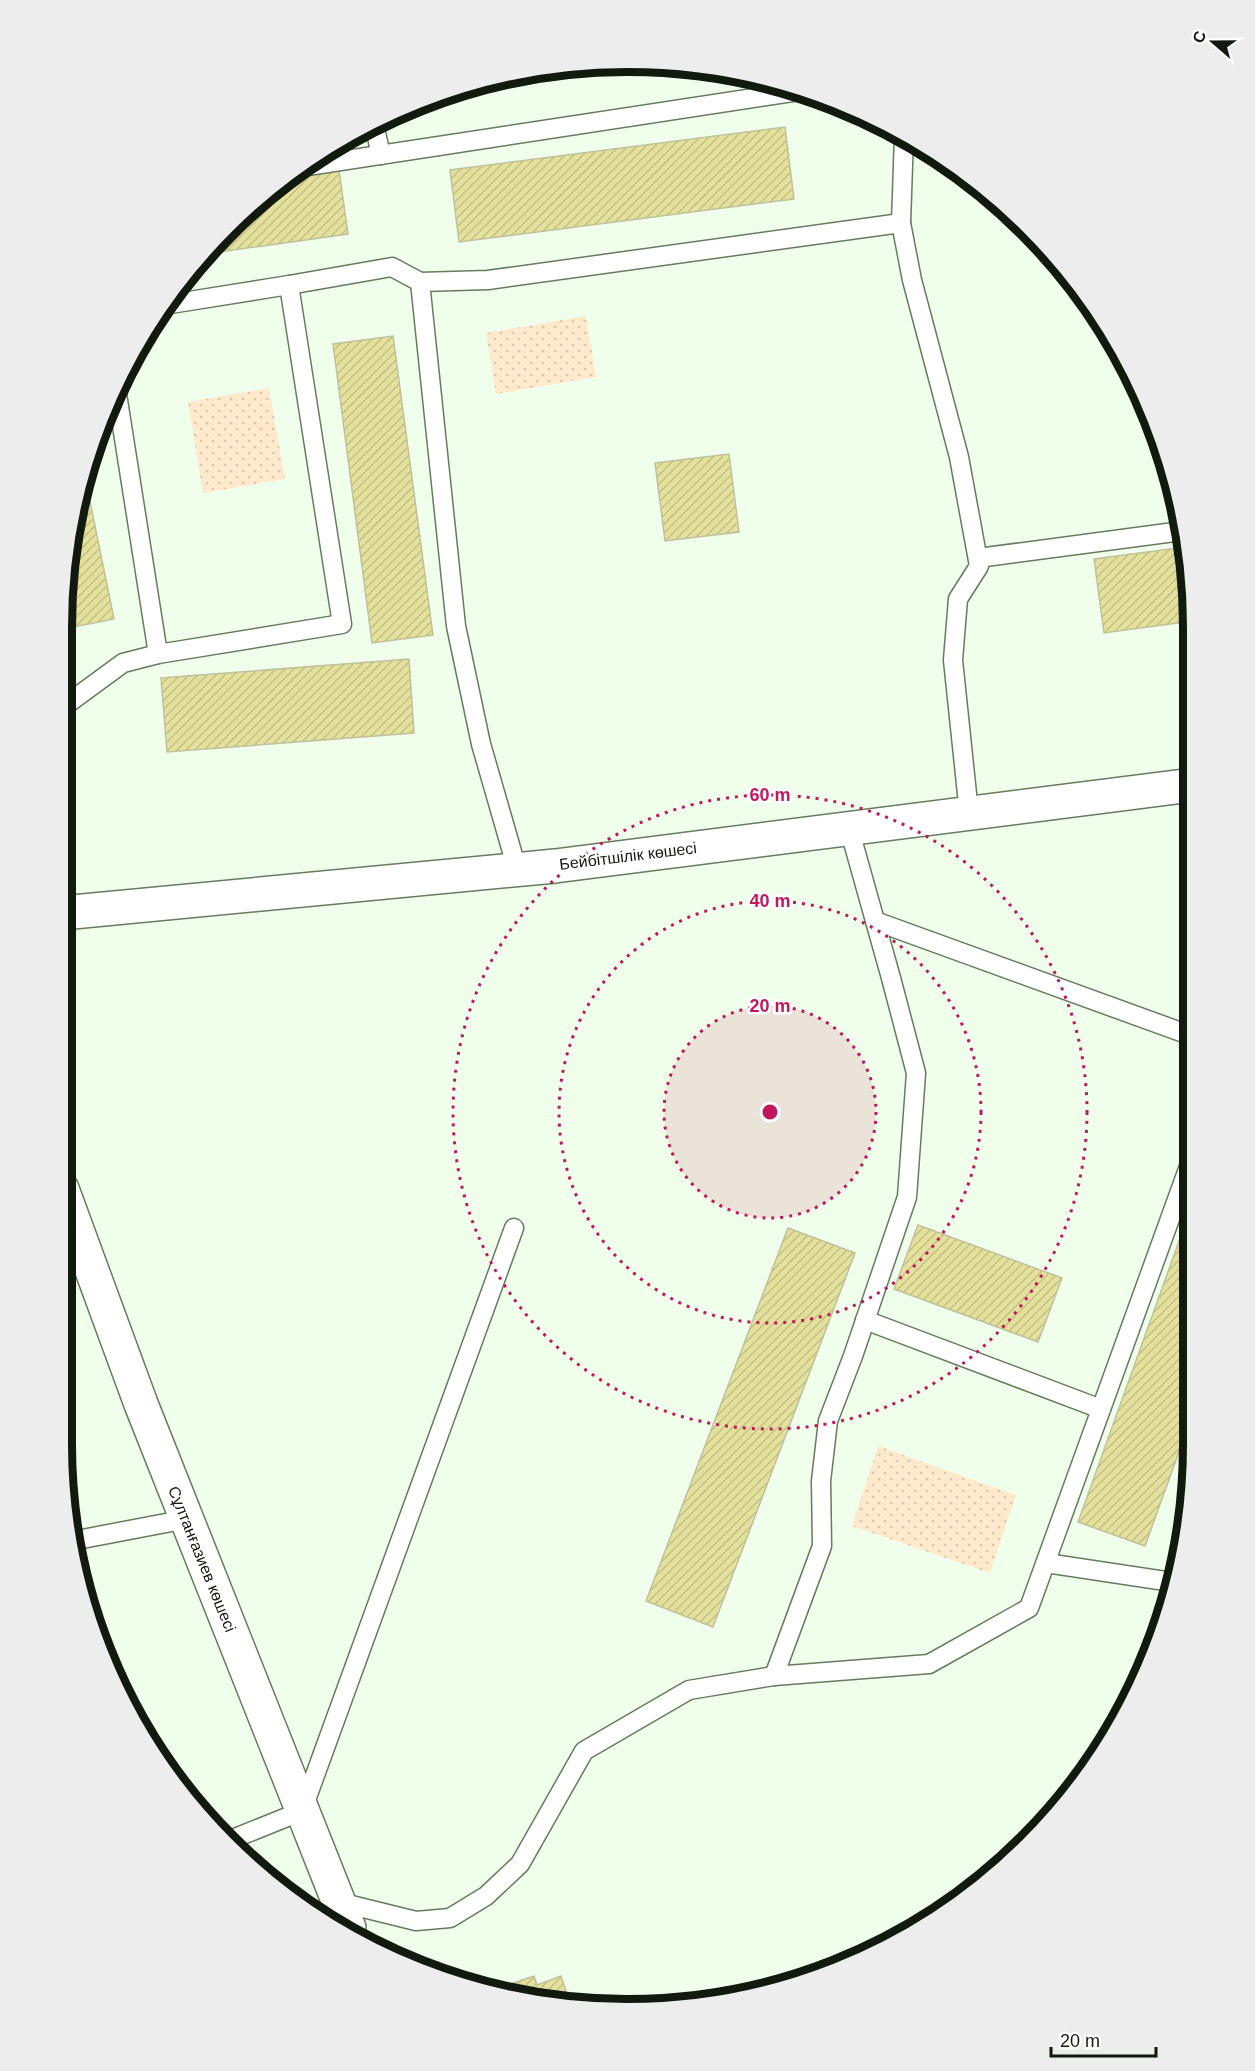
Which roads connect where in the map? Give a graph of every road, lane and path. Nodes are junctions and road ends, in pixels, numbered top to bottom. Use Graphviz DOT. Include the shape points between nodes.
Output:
graph roads {
  1 [pos="768,90"];
  2 [pos="376,132"];
  3 [pos="904,145"];
  4 [pos="381,155"];
  5 [pos="322,164"];
  6 [pos="901,223"];
  7 [pos="420,282"];
  8 [pos="289,285"];
  9 [pos="177,303"];
  10 [pos="119,405"];
  11 [pos="1174,532"];
  12 [pos="978,558"];
  13 [pos="158,654"];
  14 [pos="72,700"];
  15 [pos="1183,786"];
  16 [pos="969,813"];
  17 [pos="849,828"];
  18 [pos="517,869"];
  19 [pos="72,911"];
  20 [pos="875,921"];
  21 [pos="1183,1033"];
  22 [pos="1183,1183"];
  23 [pos="72,1221"];
  24 [pos="514,1228"];
  25 [pos="865,1320"];
  26 [pos="1101,1408"];
  27 [pos="186,1520"];
  28 [pos="81,1539"];
  29 [pos="1046,1563"];
  30 [pos="1165,1581"];
  31 [pos="774,1676"];
  32 [pos="302,1811"];
  33 [pos="236,1837"];
  34 [pos="344,1915"];
  1 -- 4 [label="lane"];
  2 -- 4 [label="lane"];
  3 -- 6 [label="lane"];
  4 -- 5 [label="lane"];
  6 -- 7 [label="lane" via="488,280"];
  6 -- 12 [label="lane" via="912,280 959,457"];
  7 -- 8 [label="lane" via="392,267"];
  7 -- 18 [label="lane" via="456,626 481,744"];
  8 -- 9 [label="lane"];
  8 -- 13 [label="lane" via="342,624"];
  10 -- 13 [label="lane"];
  11 -- 12 [label="lane"];
  12 -- 16 [label="lane" via="979,566 958,599 953,660"];
  13 -- 14 [label="lane" via="123,663"];
  15 -- 16 [label="street, Бейбітшілік көшесі"];
  16 -- 17 [label="street, Бейбітшілік көшесі"];
  17 -- 18 [label="street, Бейбітшілік көшесі"];
  17 -- 20 [label="lane"];
  18 -- 19 [label="street, Бейбітшілік көшесі"];
  20 -- 21 [label="lane"];
  20 -- 25 [label="lane" via="915,1073 907,1197"];
  22 -- 26 [label="lane"];
  23 -- 27 [label="street, Сұлтанғазиев көшесі"];
  24 -- 32 [label="lane"];
  25 -- 26 [label="lane"];
  25 -- 31 [label="lane" via="828,1421 821,1481 822,1546"];
  26 -- 29 [label="lane"];
  27 -- 28 [label="lane"];
  27 -- 32 [label="street, Сұлтанғазиев көшесі"];
  29 -- 30 [label="lane"];
  29 -- 31 [label="lane" via="1029,1608 929,1664"];
  31 -- 34 [label="lane" via="689,1690 584,1751 520,1864 486,1896 450,1918 416,1921"];
  32 -- 33 [label="lane"];
  32 -- 34 [label="street, Сұлтанғазиев көшесі"];
}
